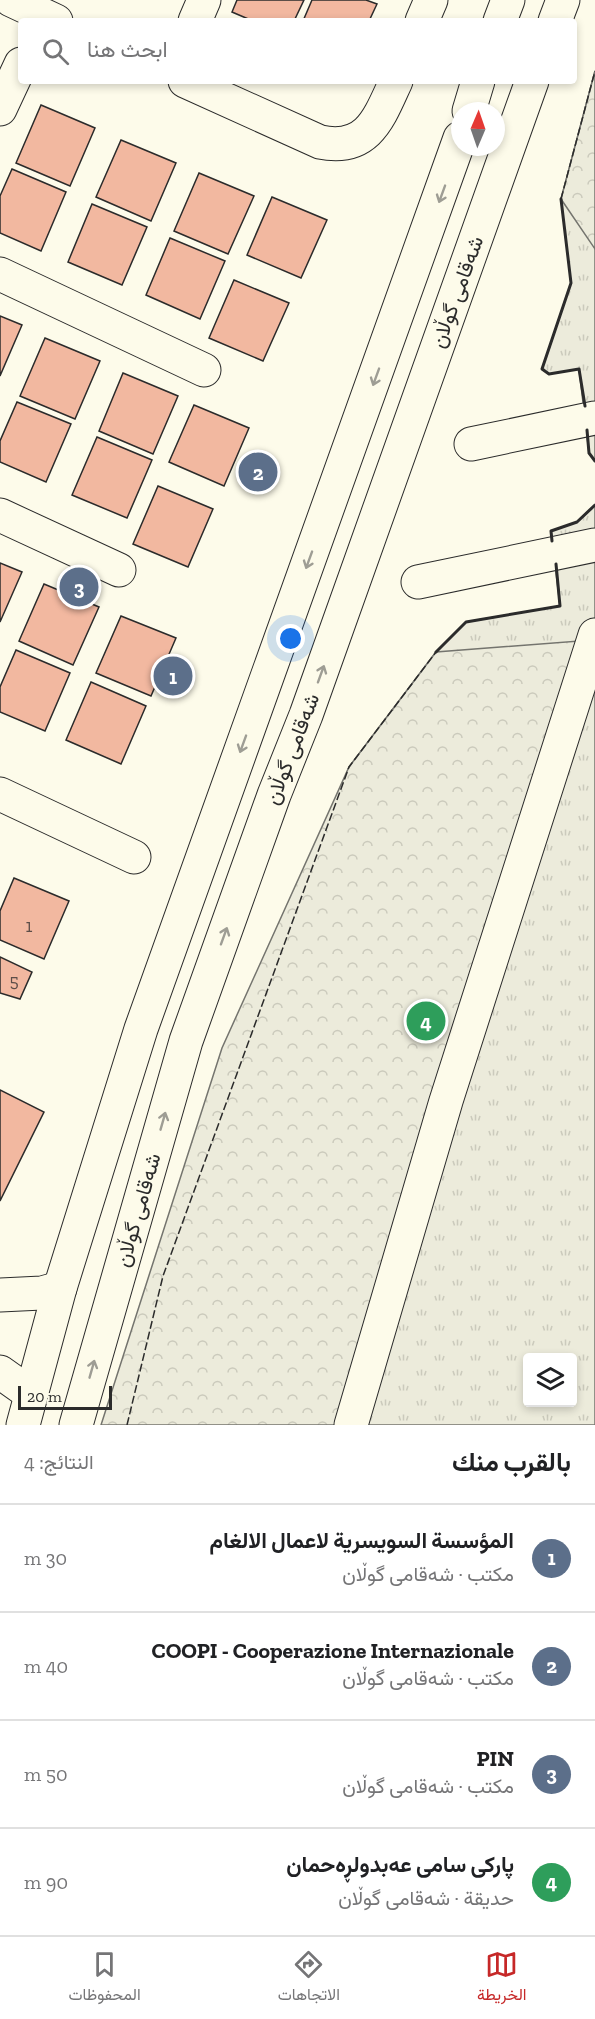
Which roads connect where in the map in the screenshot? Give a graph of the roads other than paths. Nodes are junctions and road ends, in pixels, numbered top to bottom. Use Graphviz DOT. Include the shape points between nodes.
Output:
graph roads {
  1 [pos="10,0"];
  2 [pos="204,0"];
  3 [pos="432,0"];
  4 [pos="508,0"];
  5 [pos="563,0"];
  6 [pos="45,18"];
  7 [pos="196,18"];
  8 [pos="423,18"];
  9 [pos="501,18"];
  10 [pos="556,18"];
  11 [pos="18,70"];
  12 [pos="192,84"];
  13 [pos="395,84"];
  14 [pos="477,84"];
  15 [pos="531,84"];
  16 [pos="472,102"];
  17 [pos="0,109"];
  18 [pos="454,156"];
  19 [pos="0,274"];
  20 [pos="204,370"];
  21 [pos="595,418"];
  22 [pos="471,444"];
  23 [pos="0,514"];
  24 [pos="595,546"];
  25 [pos="119,570"];
  26 [pos="418,582"];
  27 [pos="595,635"];
  28 [pos="0,794"];
  29 [pos="134,857"];
  30 [pos="60,1288"];
  31 [pos="0,1295"];
  32 [pos="0,1372"];
  33 [pos="31,1394"];
  34 [pos="23,1425"];
  35 [pos="76,1425"];
  36 [pos="351,1425"];
  1 -- 6 [label="main road"];
  2 -- 7 [label="main road"];
  3 -- 8 [label="main road"];
  4 -- 9 [label="main road"];
  5 -- 10 [label="main road"];
  11 -- 17 [label="main road"];
  12 -- 13 [label="main road" via="332,144 352,141 369,131"];
  14 -- 16 [label="main road"];
  35 -- 15 [label="main road, شەقامی گوڵان, one-way" via="186,1041"];
  18 -- 30 [label="main road, one-way" via="141,1029"];
  19 -- 20 [label="main road"];
  21 -- 22 [label="main road"];
  23 -- 25 [label="main road"];
  24 -- 26 [label="main road"];
  27 -- 36 [label="main road" via="471,1021"];
  28 -- 29 [label="main road"];
  30 -- 31 [label="main road"];
  30 -- 33 [label="main road"];
  32 -- 33 [label="main road"];
  33 -- 34 [label="main road"];
}
